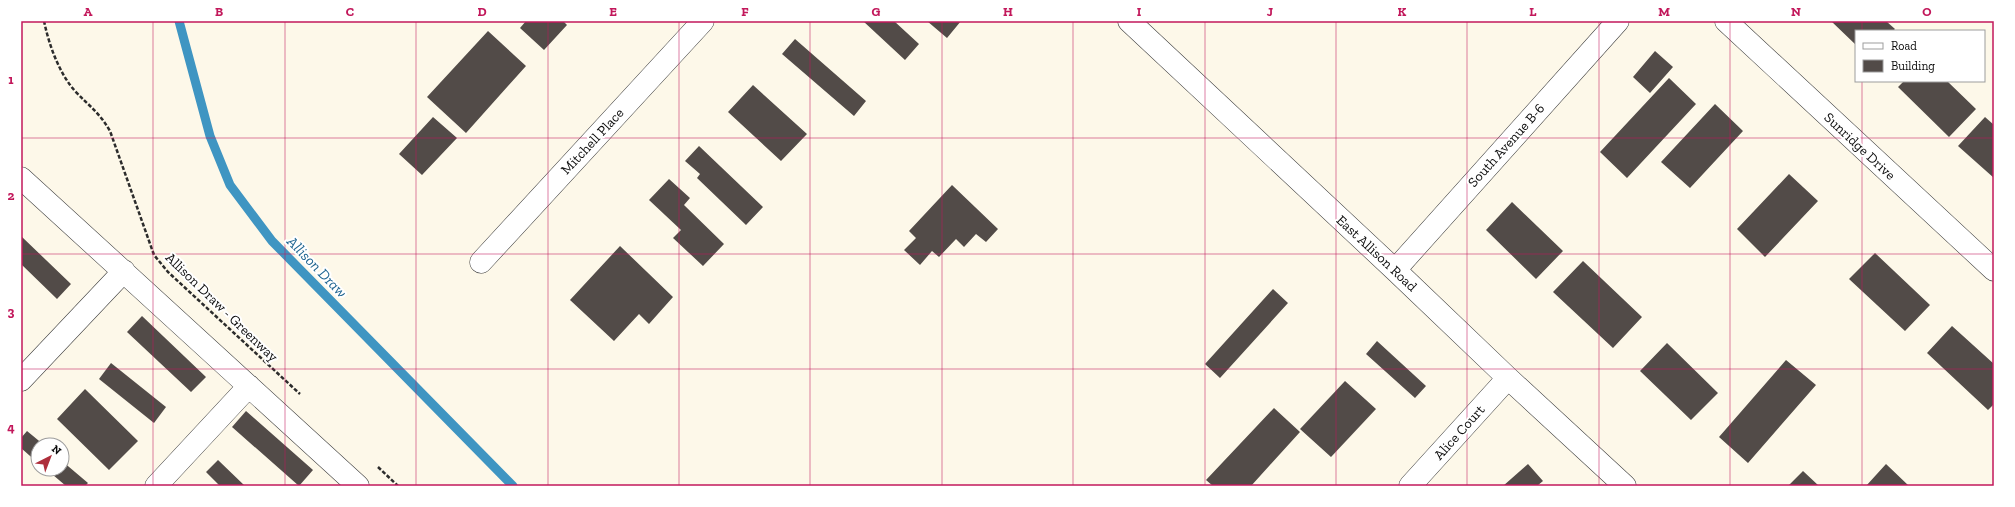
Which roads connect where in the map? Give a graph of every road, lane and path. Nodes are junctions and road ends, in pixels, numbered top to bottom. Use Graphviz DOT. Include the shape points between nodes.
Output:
graph roads {
  1 [pos="44,21"];
  2 [pos="703,21"];
  3 [pos="1129,21"];
  4 [pos="1618,21"];
  5 [pos="1726,21"];
  6 [pos="21,178"];
  7 [pos="481,262"];
  8 [pos="1396,270"];
  9 [pos="1994,270"];
  10 [pos="124,271"];
  11 [pos="1508,378"];
  12 [pos="21,380"];
  13 [pos="249,386"];
  14 [pos="300,395"];
  15 [pos="375,465"];
  16 [pos="346,482"];
  17 [pos="156,486"];
  18 [pos="398,486"];
  19 [pos="1410,486"];
  20 [pos="1625,486"];
  1 -- 14 [label="path, Allison Draw - Greenway" via="61,73 100,115 110,131 154,255 168,272"];
  2 -- 7 [label="street, Mitchell Place"];
  3 -- 8 [label="street, East Allison Road"];
  4 -- 8 [label="street, South Avenue B-6"];
  5 -- 9 [label="street, Sunridge Drive"];
  6 -- 10 [label="street"];
  8 -- 11 [label="street, East Allison Road"];
  10 -- 12 [label="street"];
  10 -- 13 [label="street"];
  11 -- 19 [label="street, Alice Court"];
  11 -- 20 [label="street, East Allison Road"];
  13 -- 16 [label="street"];
  13 -- 17 [label="street"];
  15 -- 18 [label="path"];
}
